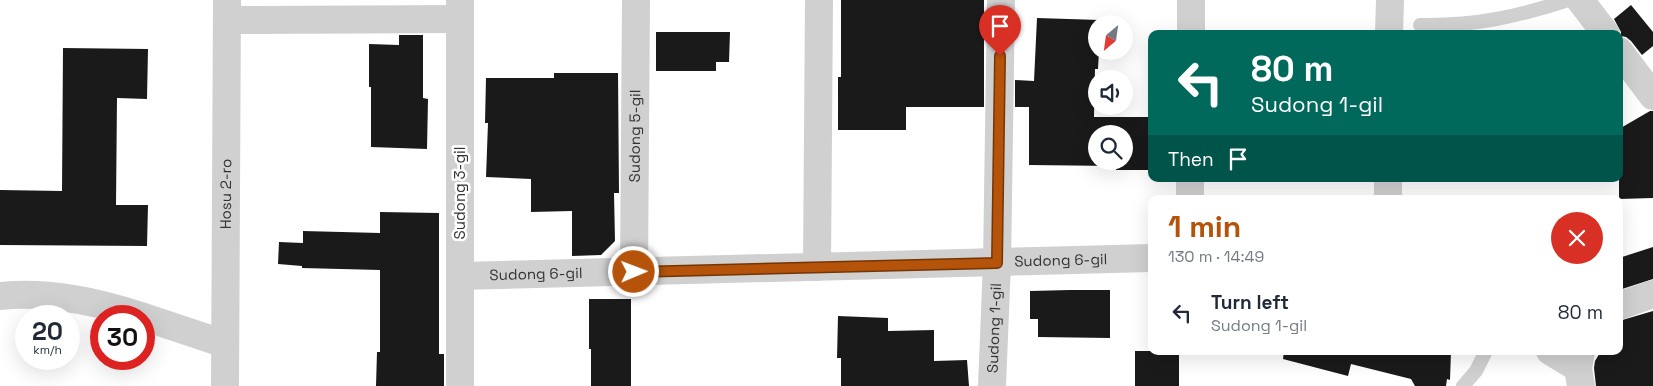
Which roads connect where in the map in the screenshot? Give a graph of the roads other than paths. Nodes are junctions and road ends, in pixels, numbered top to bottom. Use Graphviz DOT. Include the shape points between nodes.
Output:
graph roads {
  1 [pos="636,0"];
  2 [pos="819,0"];
  3 [pos="1001,0"];
  4 [pos="1191,0"];
  5 [pos="1390,0"];
  6 [pos="1568,0"];
  7 [pos="1580,0"];
  8 [pos="227,10"];
  9 [pos="460,10"];
  10 [pos="1420,25"];
  11 [pos="1191,30"];
  12 [pos="1389,30"];
  13 [pos="1603,30"];
  14 [pos="1623,56"];
  15 [pos="1653,96"];
  16 [pos="1190,182"];
  17 [pos="1388,182"];
  18 [pos="1190,195"];
  19 [pos="1388,195"];
  20 [pos="1148,258"];
  21 [pos="997,263"];
  22 [pos="817,267"];
  23 [pos="634,272"];
  24 [pos="460,276"];
  25 [pos="1653,294"];
  26 [pos="0,296"];
  27 [pos="100,305"];
  28 [pos="1623,305"];
  29 [pos="155,321"];
  30 [pos="225,344"];
  31 [pos="1484,355"];
  32 [pos="1557,355"];
  33 [pos="1580,368"];
  34 [pos="225,386"];
  35 [pos="460,386"];
  36 [pos="992,386"];
  37 [pos="1463,386"];
  1 -- 23 [label="street, Sudong 5-gil"];
  2 -- 22 [label="street"];
  3 -- 21 [label="street, Sudong 1-gil"];
  4 -- 11 [label="street"];
  5 -- 12 [label="street"];
  6 -- 10 [label="lane" via="1483,23"];
  7 -- 13 [label="street"];
  8 -- 9 [label="street"];
  8 -- 30 [label="street, Hosu 2-ro"];
  9 -- 24 [label="street, Sudong 3-gil"];
  14 -- 15 [label="street"];
  16 -- 18 [label="street"];
  17 -- 19 [label="street"];
  20 -- 21 [label="street, Sudong 6-gil"];
  21 -- 22 [label="street, Sudong 6-gil"];
  21 -- 36 [label="street, Sudong 1-gil"];
  22 -- 23 [label="street, Sudong 6-gil"];
  23 -- 24 [label="street, Sudong 6-gil"];
  24 -- 35 [label="street, Sudong 3-gil"];
  25 -- 28 [label="street"];
  26 -- 27 [label="street" via="58,296"];
  29 -- 30 [label="street"];
  30 -- 34 [label="street, Hosu 2-ro"];
  31 -- 37 [label="lane"];
  32 -- 33 [label="street"];
}
